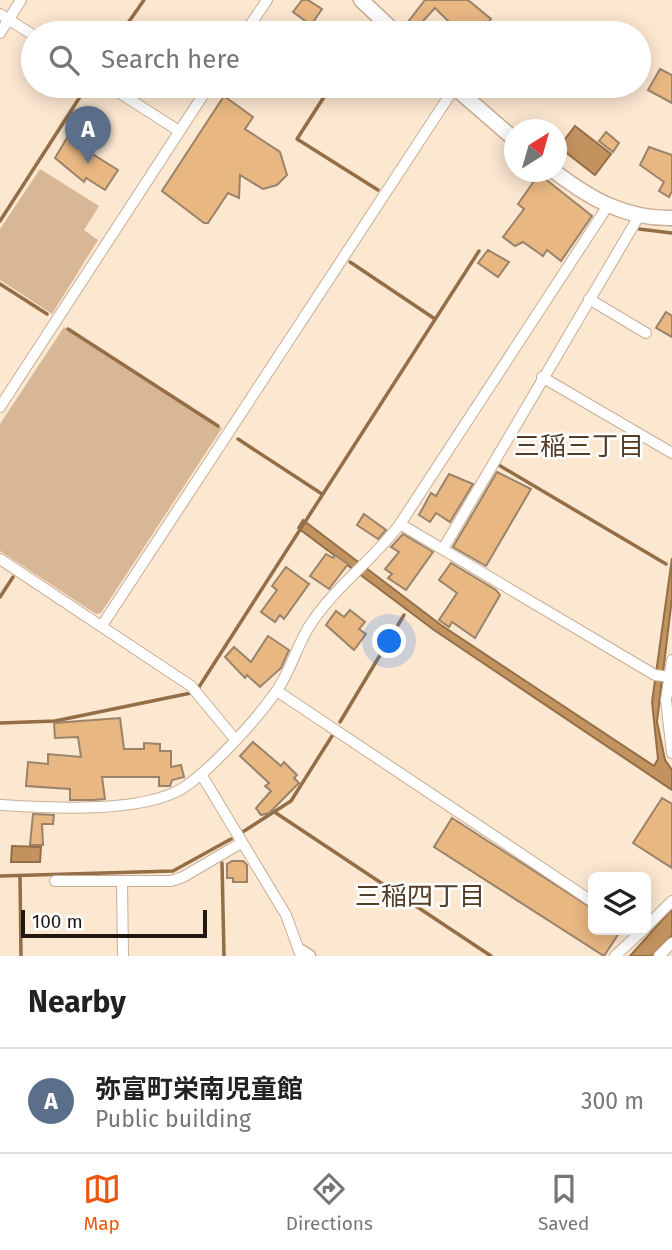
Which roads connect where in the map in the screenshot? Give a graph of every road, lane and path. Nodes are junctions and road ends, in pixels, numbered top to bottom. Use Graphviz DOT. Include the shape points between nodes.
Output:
graph roads {
  1 [pos="21,0"];
  2 [pos="267,0"];
  3 [pos="361,0"];
  4 [pos="4,17"];
  5 [pos="253,21"];
  6 [pos="383,21"];
  7 [pos="21,28"];
  8 [pos="0,33"];
  9 [pos="128,98"];
  10 [pos="201,98"];
  11 [pos="447,98"];
  12 [pos="467,98"];
  13 [pos="504,130"];
  14 [pos="179,131"];
  15 [pos="567,180"];
  16 [pos="607,207"];
  17 [pos="639,216"];
  18 [pos="672,218"];
  19 [pos="589,299"];
  20 [pos="646,333"];
  21 [pos="542,377"];
  22 [pos="0,407"];
  23 [pos="672,453"];
  24 [pos="400,524"];
  25 [pos="443,549"];
  26 [pos="0,559"];
  27 [pos="103,624"];
  28 [pos="672,660"];
  29 [pos="670,680"];
  30 [pos="277,691"];
  31 [pos="234,738"];
  32 [pos="672,754"];
  33 [pos="201,774"];
  34 [pos="0,805"];
  35 [pos="241,843"];
  36 [pos="55,881"];
  37 [pos="122,881"];
  38 [pos="588,899"];
  39 [pos="672,901"];
  40 [pos="651,921"];
  41 [pos="636,935"];
  42 [pos="672,943"];
  43 [pos="303,954"];
  44 [pos="123,956"];
  45 [pos="615,956"];
  46 [pos="659,956"];
  1 -- 4 [label="street"];
  2 -- 5 [label="street"];
  3 -- 6 [label="main road"];
  4 -- 7 [label="street"];
  4 -- 8 [label="street"];
  9 -- 14 [label="street"];
  10 -- 14 [label="street"];
  11 -- 27 [label="street"];
  12 -- 13 [label="main road"];
  14 -- 22 [label="street"];
  15 -- 16 [label="main road"];
  16 -- 17 [label="main road"];
  16 -- 24 [label="street"];
  17 -- 18 [label="main road"];
  17 -- 19 [label="street"];
  19 -- 20 [label="street"];
  19 -- 21 [label="street"];
  21 -- 23 [label="street"];
  21 -- 25 [label="street"];
  24 -- 25 [label="street"];
  24 -- 30 [label="street" via="311,623"];
  25 -- 29 [label="street"];
  26 -- 27 [label="street"];
  27 -- 31 [label="street" via="191,686"];
  28 -- 29 [label="street"];
  29 -- 32 [label="street" via="666,700"];
  30 -- 31 [label="street"];
  30 -- 38 [label="street"];
  31 -- 33 [label="street"];
  33 -- 34 [label="street" via="181,789 151,800 64,809"];
  33 -- 35 [label="street"];
  35 -- 37 [label="street" via="171,881"];
  35 -- 43 [label="street" via="286,915"];
  36 -- 37 [label="street"];
  37 -- 44 [label="street"];
  39 -- 40 [label="street"];
  41 -- 45 [label="street"];
  42 -- 46 [label="street"];
}
